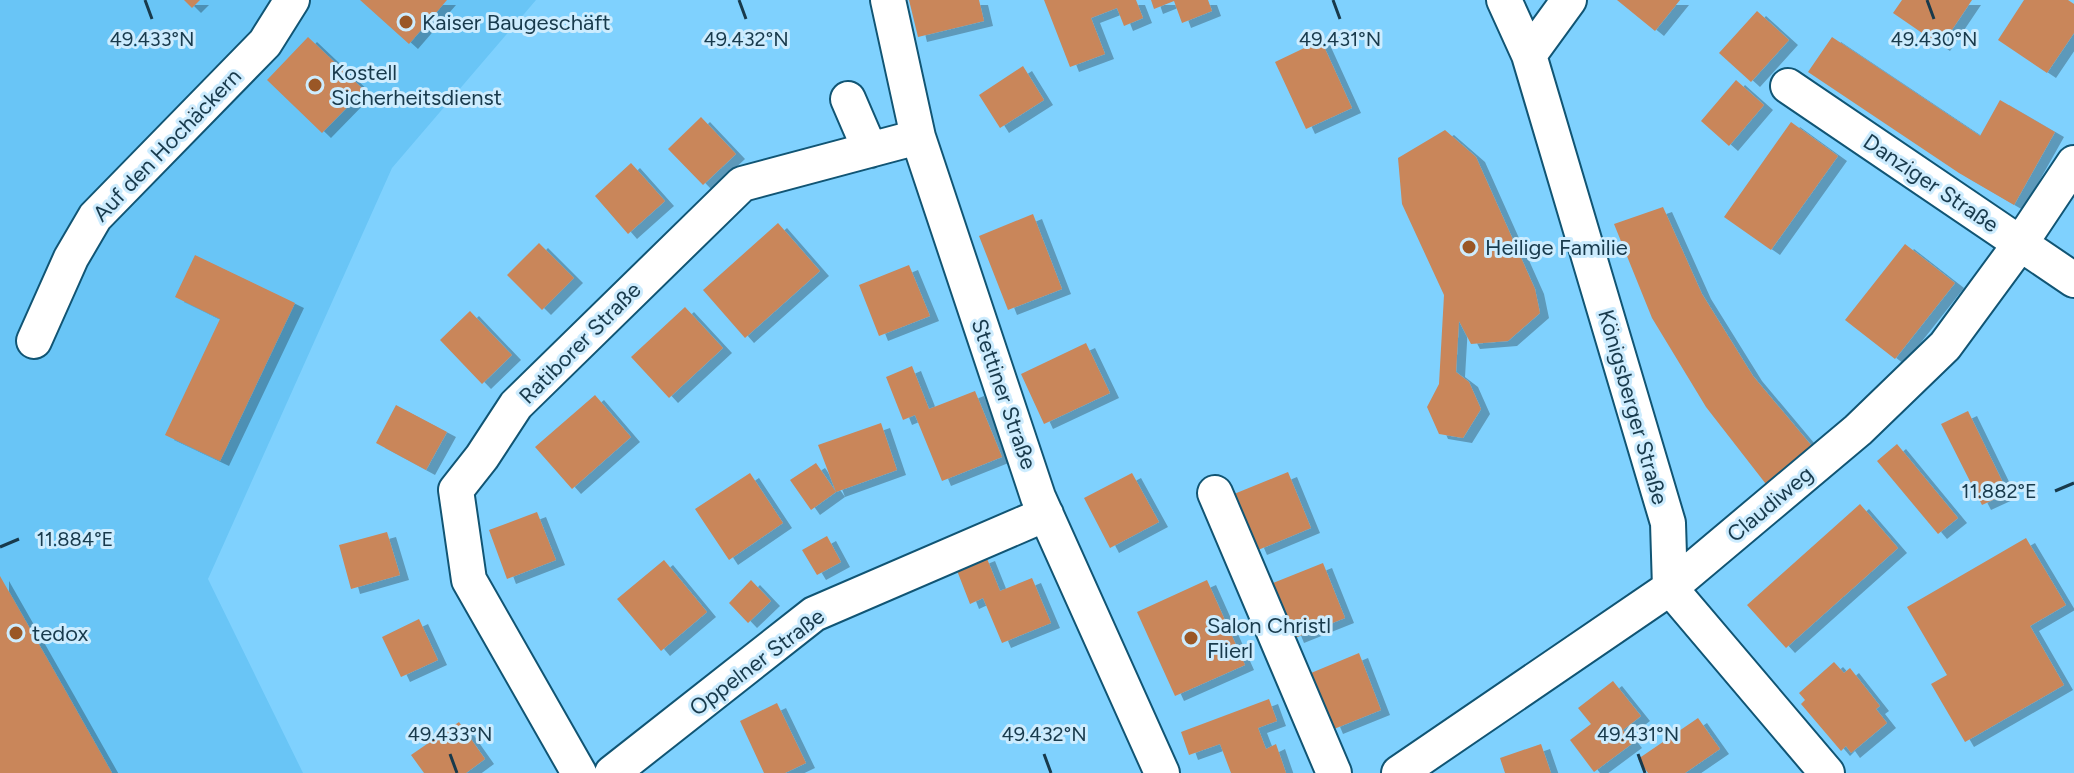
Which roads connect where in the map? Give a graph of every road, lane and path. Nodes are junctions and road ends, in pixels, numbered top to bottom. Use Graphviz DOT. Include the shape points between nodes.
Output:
graph roads {
  1 [pos="292,0"];
  2 [pos="888,0"];
  3 [pos="1504,0"];
  4 [pos="1569,0"];
  5 [pos="1529,55"];
  6 [pos="1788,86"];
  7 [pos="848,99"];
  8 [pos="918,137"];
  9 [pos="870,150"];
  10 [pos="2074,163"];
  11 [pos="2020,244"];
  12 [pos="2074,280"];
  13 [pos="34,341"];
  14 [pos="1215,493"];
  15 [pos="1046,514"];
  16 [pos="1670,588"];
  17 [pos="579,773"];
  18 [pos="612,773"];
  19 [pos="1162,773"];
  20 [pos="1334,773"];
  21 [pos="1399,773"];
  22 [pos="1827,773"];
  1 -- 13 [label="street, Auf den Hochäckern" via="265,43 95,217"];
  2 -- 8 [label="street, Stettiner Straße"];
  3 -- 5 [label="street, Königsberger Straße"];
  4 -- 5 [label="street"];
  5 -- 16 [label="street, Königsberger Straße" via="1668,523"];
  6 -- 11 [label="street, Danziger Straße"];
  7 -- 9 [label="street"];
  8 -- 9 [label="street, Ratiborer Straße"];
  8 -- 15 [label="street, Stettiner Straße"];
  9 -- 17 [label="street, Ratiborer Straße" via="742,184 516,405 456,490 469,580"];
  10 -- 11 [label="street, Claudiweg"];
  11 -- 12 [label="street, Danziger Straße"];
  11 -- 16 [label="street, Claudiweg" via="1945,346 1858,430"];
  14 -- 20 [label="street"];
  15 -- 18 [label="street, Oppelner Straße" via="814,614"];
  15 -- 19 [label="street, Stettiner Straße"];
  16 -- 21 [label="street, Claudiweg"];
  16 -- 22 [label="street"];
}
